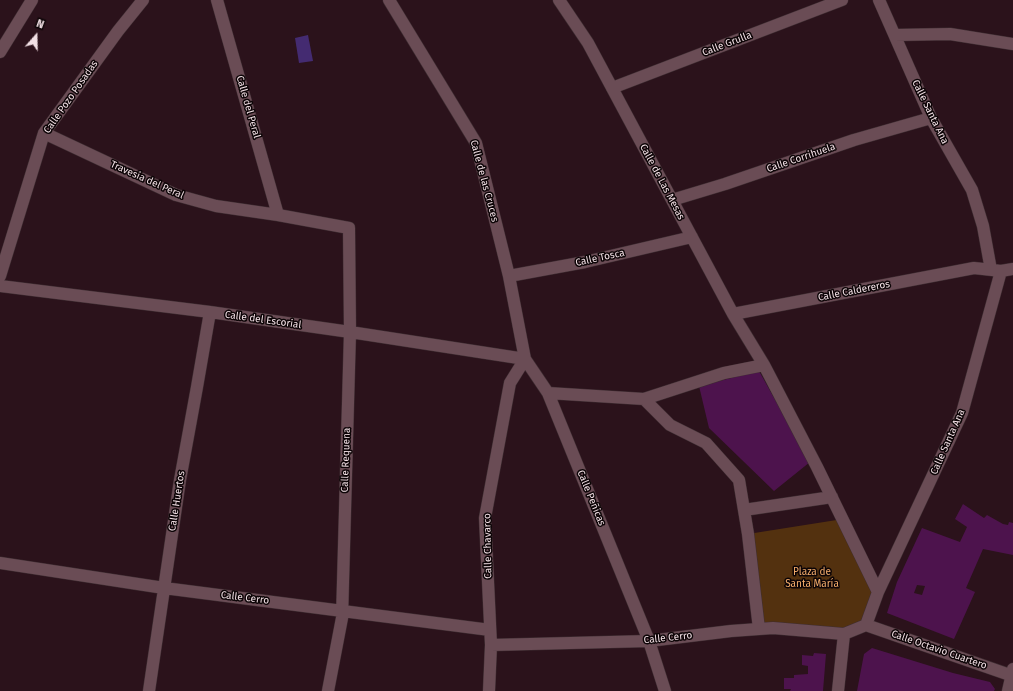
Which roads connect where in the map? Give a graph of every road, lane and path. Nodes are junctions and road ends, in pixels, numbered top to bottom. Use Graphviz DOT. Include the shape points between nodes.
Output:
graph roads {
  1 [pos="32,0"];
  2 [pos="143,0"];
  3 [pos="217,0"];
  4 [pos="389,0"];
  5 [pos="559,0"];
  6 [pos="842,0"];
  7 [pos="879,0"];
  8 [pos="895,36"];
  9 [pos="1013,44"];
  10 [pos="0,52"];
  11 [pos="612,88"];
  12 [pos="931,118"];
  13 [pos="44,133"];
  14 [pos="672,200"];
  15 [pos="278,215"];
  16 [pos="349,228"];
  17 [pos="692,237"];
  18 [pos="1013,269"];
  19 [pos="996,271"];
  20 [pos="0,276"];
  21 [pos="509,276"];
  22 [pos="0,286"];
  23 [pos="210,312"];
  24 [pos="733,314"];
  25 [pos="350,332"];
  26 [pos="525,359"];
  27 [pos="764,365"];
  28 [pos="548,393"];
  29 [pos="644,399"];
  30 [pos="832,497"];
  31 [pos="744,510"];
  32 [pos="0,563"];
  33 [pos="164,588"];
  34 [pos="878,592"];
  35 [pos="342,610"];
  36 [pos="866,624"];
  37 [pos="759,629"];
  38 [pos="490,630"];
  39 [pos="844,634"];
  40 [pos="649,641"];
  41 [pos="491,644"];
  42 [pos="1013,674"];
  43 [pos="149,691"];
  44 [pos="328,691"];
  45 [pos="489,691"];
  46 [pos="665,691"];
  47 [pos="838,691"];
  48 [pos="1008,691"];
  1 -- 10 [label="street"];
  2 -- 13 [label="street, Calle Pozo Posadas"];
  3 -- 15 [label="street, Calle del Peral"];
  4 -- 21 [label="street, Calle de las Cruces" via="476,143"];
  5 -- 11 [label="street, Calle de Las Mesas" via="588,43"];
  6 -- 11 [label="street, Calle Grulla"];
  7 -- 8 [label="street, Calle Santa Ana"];
  8 -- 9 [label="street" via="950,34"];
  8 -- 12 [label="street, Calle Santa Ana"];
  11 -- 14 [label="street, Calle de Las Mesas"];
  12 -- 14 [label="street, Calle Corrihuela" via="854,140"];
  12 -- 19 [label="street, Calle Santa Ana" via="972,190"];
  13 -- 15 [label="street, Travesía del Peral" via="176,195 216,206"];
  13 -- 20 [label="street, Calle Pozo Posadas"];
  14 -- 17 [label="street, Calle de Las Mesas"];
  15 -- 16 [label="street, Travesía del Peral"];
  16 -- 25 [label="street, Calle Requena"];
  17 -- 21 [label="street, Calle Tosca" via="585,262"];
  17 -- 24 [label="street, Calle de Las Mesas"];
  18 -- 19 [label="street"];
  19 -- 24 [label="street, Calle Caldereros" via="974,268"];
  19 -- 34 [label="street, Calle Santa Ana" via="962,413"];
  21 -- 26 [label="street, Calle de las Cruces"];
  22 -- 23 [label="street, Calle del Escorial"];
  23 -- 25 [label="street, Calle del Escorial"];
  23 -- 33 [label="street, Calle Huertos"];
  24 -- 27 [label="street, Calle de Las Mesas"];
  25 -- 26 [label="street, Calle del Escorial"];
  25 -- 35 [label="street, Calle Requena"];
  26 -- 28 [label="street, Calle Peñicas"];
  26 -- 38 [label="street, Calle Chavarco" via="510,383 485,518"];
  27 -- 29 [label="street" via="724,373"];
  27 -- 30 [label="street"];
  28 -- 29 [label="street"];
  28 -- 40 [label="street, Calle Peñicas"];
  29 -- 31 [label="street" via="670,425 711,448 739,480"];
  30 -- 31 [label="street"];
  30 -- 34 [label="street"];
  31 -- 37 [label="street"];
  32 -- 33 [label="street, Calle Cerro"];
  33 -- 35 [label="street, Calle Cerro"];
  33 -- 43 [label="street, Calle Huertos"];
  34 -- 36 [label="street, Calle Santa Ana"];
  35 -- 38 [label="street, Calle Cerro"];
  35 -- 44 [label="street, Calle Requena"];
  36 -- 39 [label="street"];
  36 -- 42 [label="street, Calle Octavio Cuartero"];
  37 -- 39 [label="street, Calle Cerro"];
  37 -- 40 [label="street, Calle Cerro"];
  38 -- 41 [label="street, Calle Chavarco"];
  39 -- 47 [label="street"];
  40 -- 41 [label="street, Calle Cerro"];
  40 -- 46 [label="street, Calle Peñicas"];
  41 -- 45 [label="street, Calle Chavarco"];
  42 -- 48 [label="street"];
}
